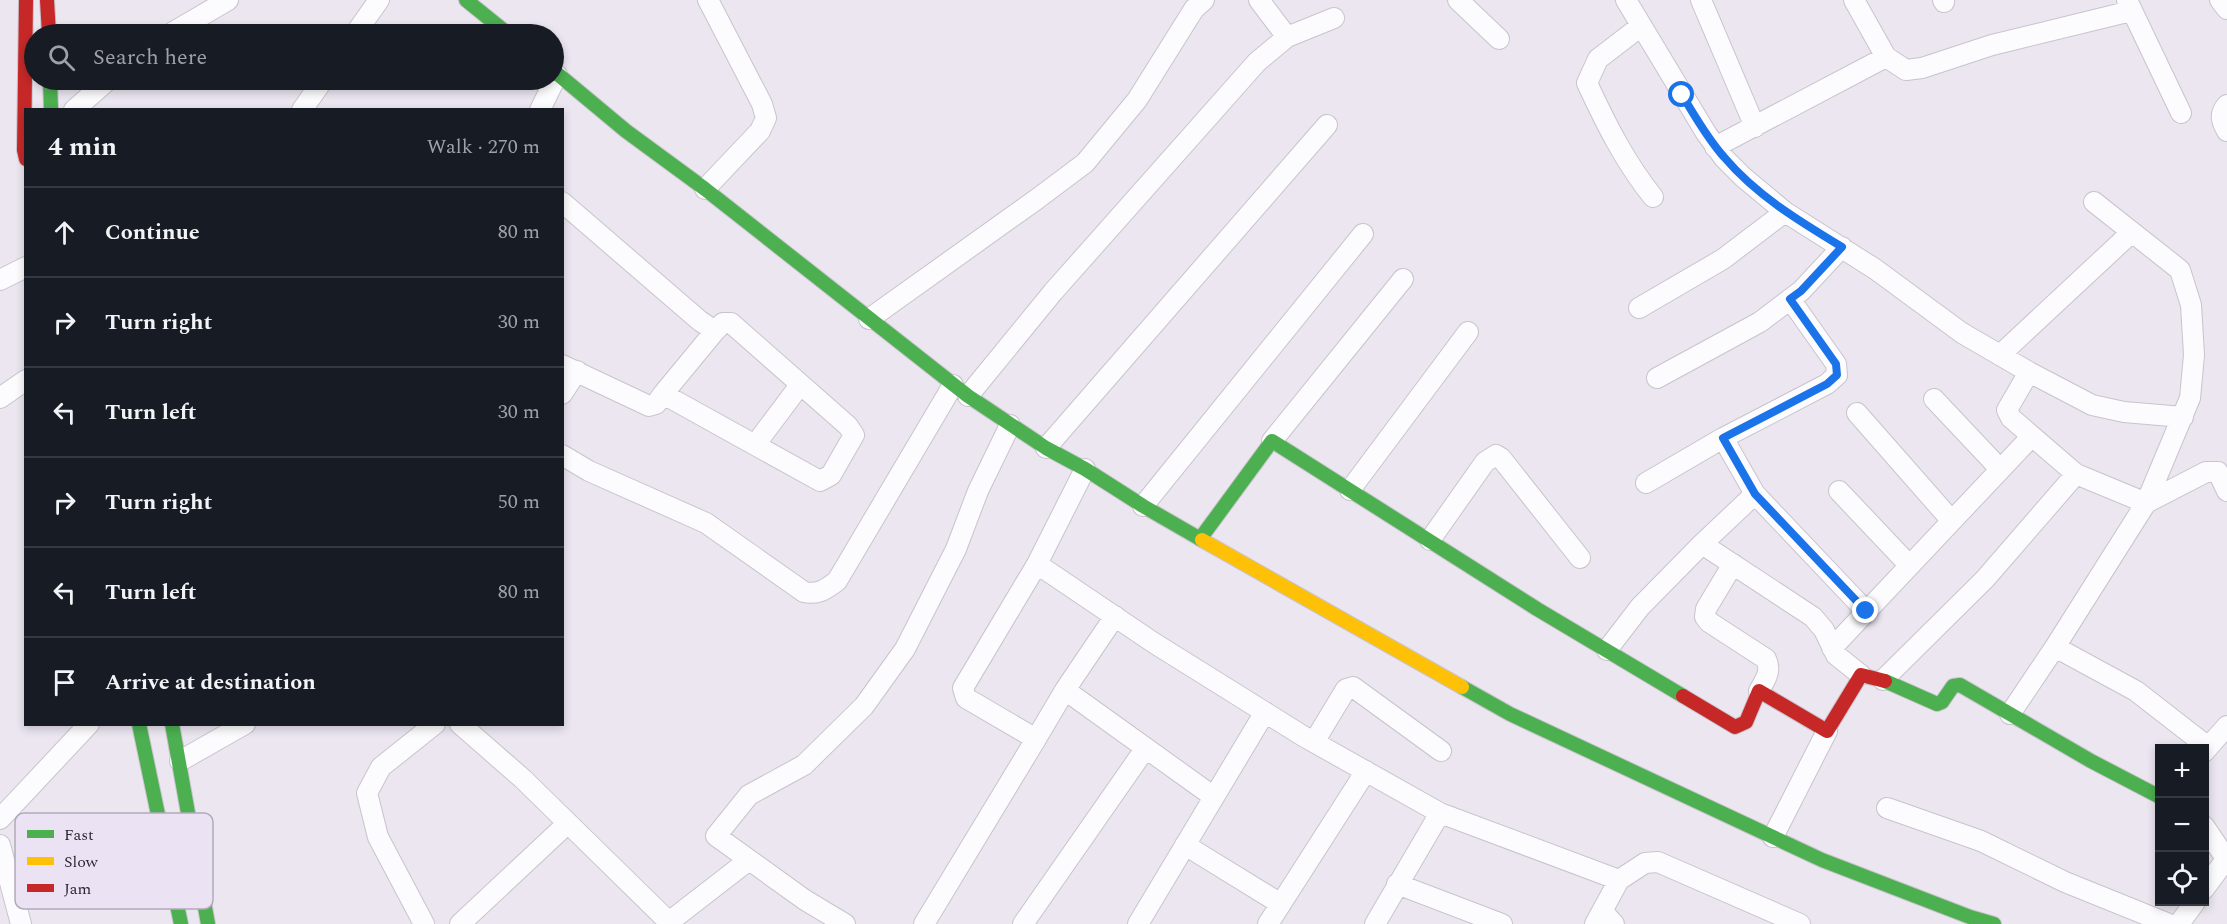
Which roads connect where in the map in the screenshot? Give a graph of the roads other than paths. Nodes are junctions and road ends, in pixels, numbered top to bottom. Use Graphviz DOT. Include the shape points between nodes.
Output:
graph roads {
  1 [pos="26,0"];
  2 [pos="47,0"];
  3 [pos="228,0"];
  4 [pos="379,0"];
  5 [pos="466,0"];
  6 [pos="708,0"];
  7 [pos="1204,0"];
  8 [pos="1259,0"];
  9 [pos="1458,0"];
  10 [pos="1626,0"];
  11 [pos="1701,0"];
  12 [pos="1854,0"];
  13 [pos="2220,0"];
  14 [pos="2129,6"];
  15 [pos="2227,9"];
  16 [pos="1334,18"];
  17 [pos="26,24"];
  18 [pos="48,24"];
  19 [pos="187,24"];
  20 [pos="362,24"];
  21 [pos="496,24"];
  22 [pos="1641,26"];
  23 [pos="1287,37"];
  24 [pos="1499,39"];
  25 [pos="1886,57"];
  26 [pos="564,80"];
  27 [pos="25,90"];
  28 [pos="50,90"];
  29 [pos="97,90"];
  30 [pos="319,90"];
  31 [pos="548,90"];
  32 [pos="313,105"];
  33 [pos="2227,105"];
  34 [pos="24,108"];
  35 [pos="51,108"];
  36 [pos="76,108"];
  37 [pos="541,108"];
  38 [pos="2181,113"];
  39 [pos="1327,125"];
  40 [pos="1755,127"];
  41 [pos="2227,131"];
  42 [pos="1720,152"];
  43 [pos="705,189"];
  44 [pos="1653,197"];
  45 [pos="2094,202"];
  46 [pos="564,204"];
  47 [pos="1785,212"];
  48 [pos="2132,232"];
  49 [pos="1363,234"];
  50 [pos="1842,247"];
  51 [pos="24,268"];
  52 [pos="1403,279"];
  53 [pos="0,280"];
  54 [pos="1790,299"];
  55 [pos="1639,308"];
  56 [pos="869,319"];
  57 [pos="715,331"];
  58 [pos="1468,332"];
  59 [pos="2000,355"];
  60 [pos="570,368"];
  61 [pos="2029,372"];
  62 [pos="1657,378"];
  63 [pos="24,381"];
  64 [pos="800,385"];
  65 [pos="564,388"];
  66 [pos="961,390"];
  67 [pos="663,394"];
  68 [pos="0,398"];
  69 [pos="1934,399"];
  70 [pos="1857,413"];
  71 [pos="2183,417"];
  72 [pos="1010,425"];
  73 [pos="2032,436"];
  74 [pos="1723,438"];
  75 [pos="1272,441"];
  76 [pos="755,445"];
  77 [pos="1046,448"];
  78 [pos="564,456"];
  79 [pos="1085,469"];
  80 [pos="2000,469"];
  81 [pos="2076,474"];
  82 [pos="1646,483"];
  83 [pos="1350,490"];
  84 [pos="1839,491"];
  85 [pos="2227,491"];
  86 [pos="1755,494"];
  87 [pos="2146,503"];
  88 [pos="1143,506"];
  89 [pos="1951,520"];
  90 [pos="1200,539"];
  91 [pos="1430,540"];
  92 [pos="1702,543"];
  93 [pos="1580,558"];
  94 [pos="1037,564"];
  95 [pos="1733,564"];
  96 [pos="1909,565"];
  97 [pos="1866,611"];
  98 [pos="1115,616"];
  99 [pos="2055,647"];
  100 [pos="1832,648"];
  101 [pos="1607,650"];
  102 [pos="1861,675"];
  103 [pos="1882,680"];
  104 [pos="1065,690"];
  105 [pos="1759,691"];
  106 [pos="1265,712"];
  107 [pos="2010,714"];
  108 [pos="87,726"];
  109 [pos="139,726"];
  110 [pos="172,726"];
  111 [pos="241,726"];
  112 [pos="432,726"];
  113 [pos="462,726"];
  114 [pos="2227,726"];
  115 [pos="1827,731"];
  116 [pos="1036,739"];
  117 [pos="1314,742"];
  118 [pos="2199,744"];
  119 [pos="2209,747"];
  120 [pos="1145,748"];
  121 [pos="1441,750"];
  122 [pos="180,761"];
  123 [pos="1366,771"];
  124 [pos="2155,794"];
  125 [pos="1214,797"];
  126 [pos="1887,808"];
  127 [pos="158,813"];
  128 [pos="189,813"];
  129 [pos="1440,813"];
  130 [pos="0,819"];
  131 [pos="568,823"];
  132 [pos="2209,832"];
  133 [pos="1773,837"];
  134 [pos="0,845"];
  135 [pos="1185,845"];
  136 [pos="2227,858"];
  137 [pos="748,860"];
  138 [pos="1619,880"];
  139 [pos="2209,883"];
  140 [pos="1397,884"];
  141 [pos="15,901"];
  142 [pos="1281,904"];
  143 [pos="2192,906"];
  144 [pos="17,909"];
  145 [pos="178,909"];
  146 [pos="205,909"];
  147 [pos="1604,920"];
  148 [pos="670,923"];
  149 [pos="21,924"];
  150 [pos="181,924"];
  151 [pos="208,924"];
  152 [pos="424,924"];
  153 [pos="460,924"];
  154 [pos="845,924"];
  155 [pos="924,924"];
  156 [pos="1023,924"];
  157 [pos="1138,924"];
  158 [pos="1268,924"];
  159 [pos="1375,924"];
  160 [pos="1502,924"];
  161 [pos="1800,924"];
  162 [pos="1994,924"];
  163 [pos="2169,924"];
  164 [pos="2179,924"];
  1 -- 17 [label="street"];
  2 -- 18 [label="street"];
  3 -- 19 [label="street"];
  4 -- 20 [label="street"];
  5 -- 21 [label="street"];
  6 -- 43 [label="street" via="766,118 760,131"];
  7 -- 56 [label="street" via="1194,9 1137,100 1085,163"];
  8 -- 23 [label="street"];
  9 -- 24 [label="street"];
  10 -- 22 [label="street"];
  11 -- 40 [label="street"];
  12 -- 25 [label="street"];
  13 -- 15 [label="street"];
  14 -- 25 [label="street" via="1922,68 1906,70"];
  14 -- 38 [label="street"];
  16 -- 23 [label="street"];
  22 -- 42 [label="street"];
  22 -- 44 [label="street" via="1598,59 1587,83 1614,139"];
  23 -- 66 [label="street" via="1257,62"];
  25 -- 40 [label="street"];
  26 -- 43 [label="street"];
  27 -- 34 [label="street"];
  28 -- 35 [label="street"];
  29 -- 36 [label="street"];
  30 -- 32 [label="street"];
  31 -- 37 [label="street"];
  33 -- 41 [label="street" via="2221,113"];
  39 -- 77 [label="street"];
  40 -- 42 [label="street"];
  42 -- 47 [label="street"];
  43 -- 56 [label="street"];
  45 -- 48 [label="street"];
  46 -- 57 [label="street"];
  47 -- 50 [label="street"];
  47 -- 55 [label="street" via="1723,259"];
  48 -- 59 [label="street"];
  48 -- 71 [label="street" via="2180,270 2187,289 2193,355 2190,398"];
  49 -- 88 [label="street"];
  50 -- 54 [label="street"];
  50 -- 59 [label="street" via="1962,333"];
  51 -- 53 [label="street"];
  52 -- 75 [label="street"];
  54 -- 62 [label="street" via="1760,322"];
  54 -- 74 [label="street" via="1836,364 1837,375 1827,384"];
  56 -- 66 [label="street"];
  57 -- 64 [label="street" via="723,323 731,323"];
  57 -- 67 [label="street"];
  58 -- 83 [label="street"];
  59 -- 61 [label="street"];
  60 -- 65 [label="street"];
  60 -- 67 [label="street" via="646,406 656,404"];
  61 -- 71 [label="street" via="2092,405"];
  61 -- 73 [label="street" via="2007,410"];
  63 -- 68 [label="street"];
  64 -- 76 [label="street"];
  64 -- 76 [label="street" via="854,435 831,475 820,481"];
  66 -- 72 [label="street"];
  66 -- 78 [label="street" via="837,581 814,594 804,592 706,523"];
  67 -- 76 [label="street"];
  69 -- 80 [label="street"];
  70 -- 89 [label="street"];
  71 -- 87 [label="street"];
  72 -- 77 [label="street"];
  72 -- 137 [label="street" via="956,549 899,658 864,706 804,765 749,795 716,836"];
  73 -- 80 [label="street"];
  73 -- 81 [label="street"];
  74 -- 82 [label="street"];
  74 -- 86 [label="street"];
  75 -- 83 [label="street"];
  75 -- 90 [label="street"];
  77 -- 79 [label="street"];
  79 -- 88 [label="street"];
  79 -- 94 [label="street"];
  80 -- 89 [label="street"];
  81 -- 87 [label="street"];
  81 -- 103 [label="street" via="1985,579"];
  83 -- 91 [label="street"];
  84 -- 96 [label="street"];
  85 -- 87 [label="street" via="2218,472 2206,472"];
  86 -- 92 [label="street"];
  86 -- 97 [label="street"];
  87 -- 99 [label="street"];
  88 -- 90 [label="street"];
  89 -- 96 [label="street"];
  90 -- 133 [label="street" via="1510,714"];
  91 -- 93 [label="street" via="1485,462 1496,455"];
  91 -- 101 [label="street"];
  92 -- 95 [label="street"];
  92 -- 101 [label="street" via="1640,607"];
  94 -- 98 [label="street"];
  94 -- 116 [label="street" via="963,688 966,698"];
  95 -- 100 [label="street" via="1813,617"];
  95 -- 105 [label="street" via="1704,617 1766,659 1769,672"];
  96 -- 97 [label="street"];
  97 -- 100 [label="street"];
  98 -- 104 [label="street"];
  98 -- 106 [label="street"];
  99 -- 107 [label="street"];
  99 -- 118 [label="street" via="2136,692"];
  100 -- 102 [label="street"];
  101 -- 105 [label="street" via="1735,727 1746,722"];
  102 -- 103 [label="street"];
  102 -- 115 [label="street"];
  103 -- 107 [label="street" via="1937,704 1953,686 1960,685"];
  104 -- 116 [label="street"];
  104 -- 120 [label="street"];
  105 -- 115 [label="street"];
  106 -- 117 [label="street"];
  106 -- 125 [label="street"];
  107 -- 124 [label="street"];
  108 -- 130 [label="street"];
  109 -- 127 [label="street"];
  110 -- 122 [label="street"];
  111 -- 122 [label="street"];
  112 -- 152 [label="street" via="381,767 367,793 378,837"];
  113 -- 131 [label="street"];
  114 -- 119 [label="street"];
  115 -- 133 [label="street"];
  116 -- 155 [label="street"];
  117 -- 121 [label="street" via="1346,688 1353,687"];
  117 -- 123 [label="street"];
  120 -- 125 [label="street"];
  120 -- 156 [label="street"];
  122 -- 128 [label="street"];
  123 -- 129 [label="street"];
  123 -- 142 [label="street"];
  125 -- 135 [label="street"];
  126 -- 163 [label="street" via="1981,841 2065,882"];
  129 -- 138 [label="street"];
  129 -- 140 [label="street"];
  131 -- 148 [label="street"];
  131 -- 153 [label="street"];
  132 -- 136 [label="street"];
  133 -- 162 [label="street" via="1833,864"];
  134 -- 141 [label="street"];
  135 -- 142 [label="street"];
  135 -- 157 [label="street"];
  136 -- 139 [label="street"];
  137 -- 148 [label="street"];
  137 -- 154 [label="street"];
  138 -- 147 [label="street"];
  138 -- 161 [label="street" via="1645,863 1658,862"];
  140 -- 159 [label="street"];
  140 -- 160 [label="street"];
  142 -- 158 [label="street"];
  143 -- 164 [label="street"];
  144 -- 149 [label="street"];
  145 -- 150 [label="street"];
  146 -- 151 [label="street"];
}
